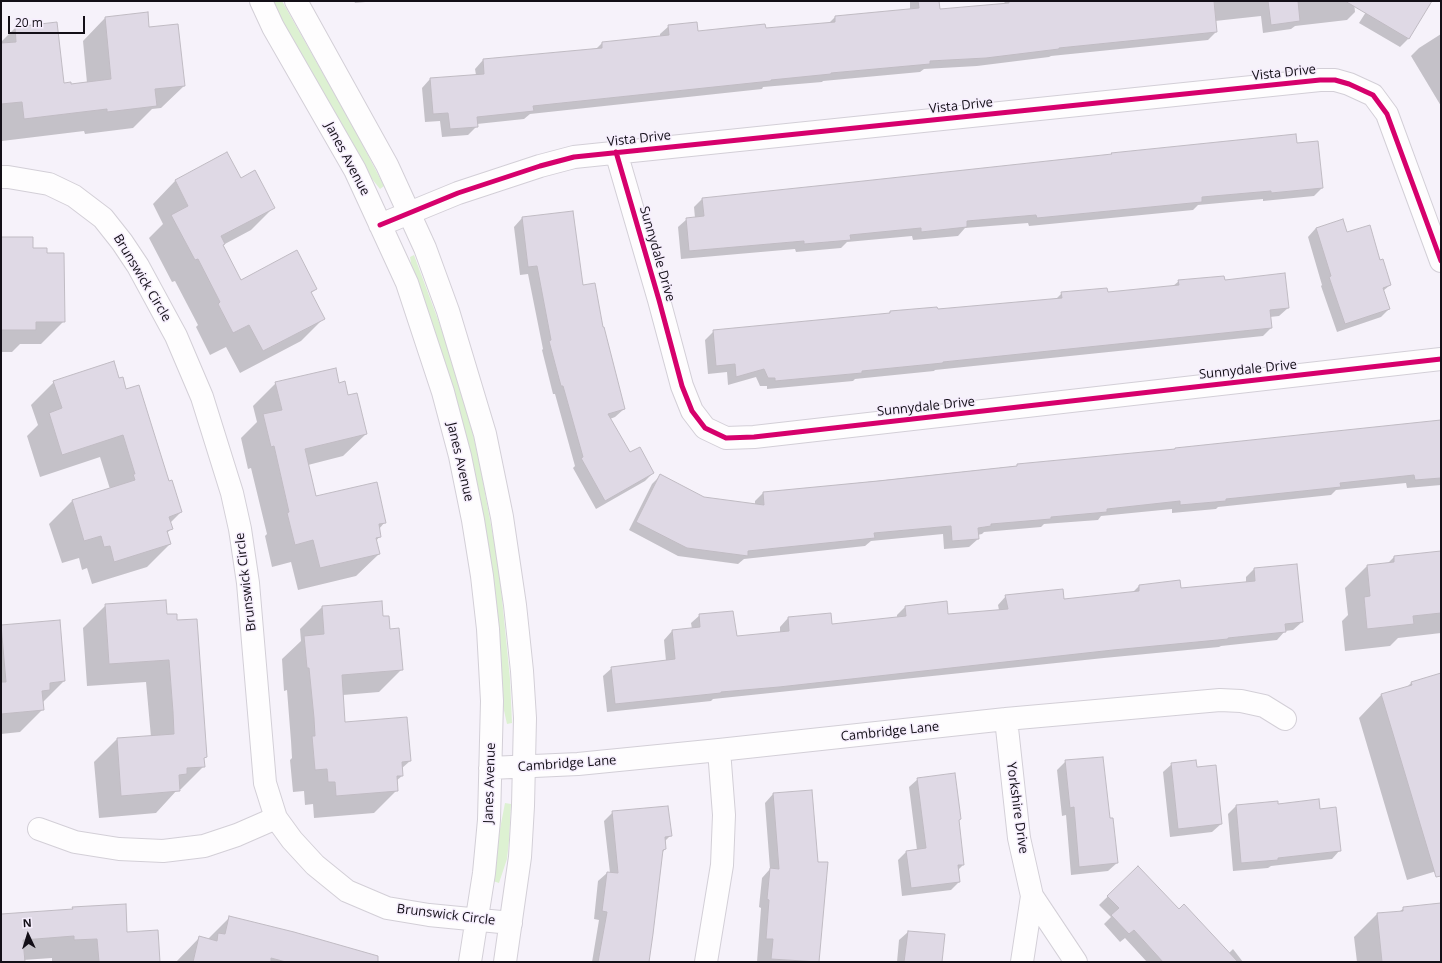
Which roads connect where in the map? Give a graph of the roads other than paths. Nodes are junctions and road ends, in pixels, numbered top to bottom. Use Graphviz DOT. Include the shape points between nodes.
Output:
graph roads {
  1 [pos="261,1"];
  2 [pos="296,1"];
  3 [pos="616,152"];
  4 [pos="1,177"];
  5 [pos="408,213"];
  6 [pos="380,225"];
  7 [pos="1441,261"];
  8 [pos="1441,359"];
  9 [pos="1006,719"];
  10 [pos="1285,719"];
  11 [pos="718,750"];
  12 [pos="524,767"];
  13 [pos="490,768"];
  14 [pos="276,818"];
  15 [pos="39,829"];
  16 [pos="1032,896"];
  17 [pos="476,919"];
  18 [pos="511,923"];
  19 [pos="470,962"];
  20 [pos="505,962"];
  21 [pos="706,962"];
  22 [pos="1022,962"];
  23 [pos="1076,962"];
  1 -- 6 [label="street, Janes Avenue" via="273,27 355,170"];
  2 -- 5 [label="street" via="380,152"];
  3 -- 5 [label="street, Vista Drive" via="574,157 540,166 458,193"];
  3 -- 7 [label="street, Vista Drive" via="1335,80 1374,95 1387,114"];
  3 -- 8 [label="street, Sunnydale Drive" via="682,386 692,411 705,428 726,438 754,437"];
  4 -- 14 [label="street, Brunswick Circle" via="49,184 76,197 103,218 138,266 176,336 202,397 240,529 248,583 265,783"];
  5 -- 6 [label="street, Vista Drive"];
  5 -- 12 [label="street" via="425,248 448,311 487,442 515,605 525,718"];
  6 -- 13 [label="street, Janes Avenue" via="407,283 440,385 460,456 473,520 488,629 492,701"];
  9 -- 10 [label="street, Cambridge Lane" via="1220,700 1264,706"];
  9 -- 11 [label="street, Cambridge Lane"];
  9 -- 16 [label="street, Yorkshire Drive" via="1019,838"];
  11 -- 12 [label="street, Cambridge Lane"];
  11 -- 21 [label="street" via="724,815 722,865"];
  12 -- 13 [label="street, Cambridge Lane"];
  12 -- 18 [label="street" via="520,857"];
  13 -- 17 [label="street, Janes Avenue" via="485,865"];
  14 -- 15 [label="street" via="204,846 163,851 118,849 75,842"];
  14 -- 17 [label="street, Brunswick Circle" via="315,865 347,890 387,908"];
  16 -- 22 [label="street, Yorkshire Drive"];
  16 -- 23 [label="street, Yorkshire Drive"];
  17 -- 18 [label="street, Brunswick Circle"];
  17 -- 19 [label="street, Janes Avenue"];
  18 -- 20 [label="street"];
}
